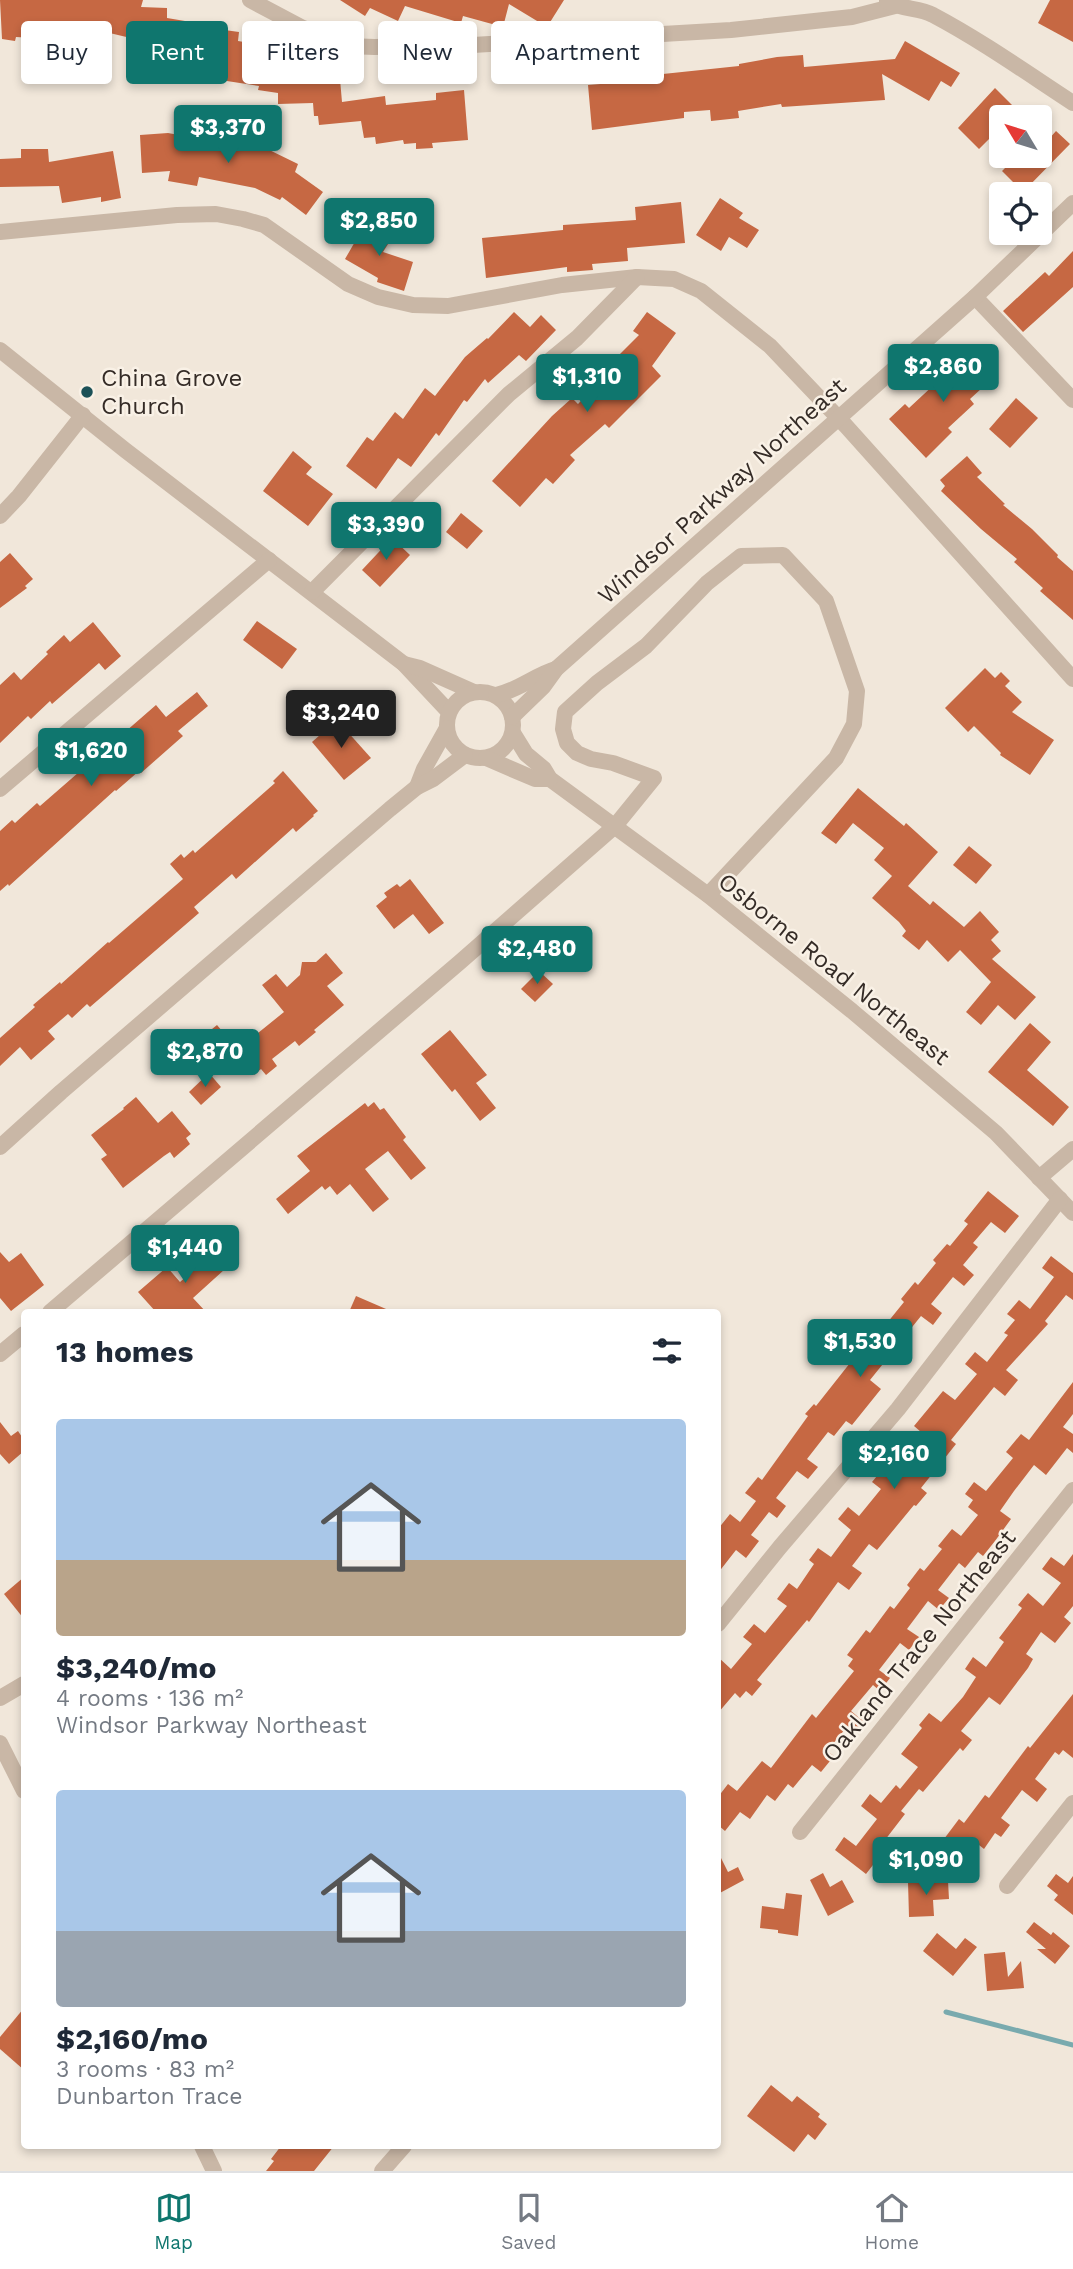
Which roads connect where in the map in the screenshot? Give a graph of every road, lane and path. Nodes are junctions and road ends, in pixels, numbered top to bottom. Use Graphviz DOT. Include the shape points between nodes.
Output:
graph roads {
  1 [pos="250,0"];
  2 [pos="890,3"];
  3 [pos="1073,103"];
  4 [pos="1073,203"];
  5 [pos="0,232"];
  6 [pos="637,277"];
  7 [pos="975,297"];
  8 [pos="0,350"];
  9 [pos="1073,400"];
  10 [pos="83,415"];
  11 [pos="839,418"];
  12 [pos="0,516"];
  13 [pos="270,560"];
  14 [pos="312,592"];
  15 [pos="404,664"];
  16 [pos="556,669"];
  17 [pos="1073,679"];
  18 [pos="474,692"];
  19 [pos="496,695"];
  20 [pos="448,720"];
  21 [pos="513,725"];
  22 [pos="464,755"];
  23 [pos="486,758"];
  24 [pos="550,779"];
  25 [pos="417,787"];
  26 [pos="0,789"];
  27 [pos="615,826"];
  28 [pos="708,895"];
  29 [pos="0,1147"];
  30 [pos="1073,1150"];
  31 [pos="1039,1178"];
  32 [pos="1060,1199"];
  33 [pos="1073,1213"];
  34 [pos="54,1309"];
  35 [pos="21,1336"];
  36 [pos="0,1354"];
  37 [pos="1073,1490"];
  38 [pos="721,1620"];
  39 [pos="21,1686"];
  40 [pos="0,1698"];
  41 [pos="0,1743"];
  42 [pos="21,1785"];
  43 [pos="1073,1803"];
  44 [pos="800,1832"];
  45 [pos="1007,1886"];
  46 [pos="203,2149"];
  47 [pos="401,2149"];
  48 [pos="214,2171"];
  49 [pos="382,2171"];
  1 -- 2 [label="street" via="350,46 374,47 732,30 852,17"];
  2 -- 3 [label="street" via="926,11 967,33"];
  4 -- 7 [label="street, Windsor Parkway Northeast"];
  5 -- 6 [label="street" via="216,214 264,225 348,284 413,305 448,306"];
  6 -- 11 [label="street" via="674,279 701,291 770,346"];
  6 -- 14 [label="street" via="577,338 509,394"];
  7 -- 9 [label="street"];
  7 -- 11 [label="street, Windsor Parkway Northeast"];
  8 -- 10 [label="street"];
  10 -- 12 [label="street"];
  10 -- 13 [label="street"];
  11 -- 16 [label="street, Windsor Parkway Northeast"];
  11 -- 17 [label="street"];
  13 -- 14 [label="street"];
  13 -- 26 [label="street"];
  14 -- 15 [label="street"];
  15 -- 18 [label="street"];
  15 -- 20 [label="street"];
  16 -- 19 [label="street, Windsor Parkway Northeast"];
  16 -- 21 [label="street, Windsor Parkway Northeast"];
  18 -- 19 [label="street"];
  18 -- 20 [label="street" via="455,703"];
  19 -- 21 [label="street" via="505,702"];
  20 -- 22 [label="street" via="453,745"];
  20 -- 25 [label="street"];
  21 -- 23 [label="street" via="509,743"];
  21 -- 24 [label="street, Osborne Road Northeast" via="526,754"];
  22 -- 23 [label="street"];
  22 -- 25 [label="street"];
  23 -- 24 [label="street, Osborne Road Northeast" via="535,779"];
  24 -- 27 [label="street, Osborne Road Northeast"];
  25 -- 29 [label="street"];
  27 -- 28 [label="street, Osborne Road Northeast"];
  27 -- 28 [label="street" via="654,778 577,753 567,743 565,712 646,646 707,583 741,556 783,555 826,601 857,691 854,723 836,758"];
  27 -- 34 [label="street"];
  28 -- 31 [label="street, Osborne Road Northeast" via="996,1133"];
  30 -- 31 [label="street"];
  31 -- 32 [label="street, Osborne Road Northeast"];
  32 -- 33 [label="street, Osborne Road Northeast"];
  32 -- 38 [label="street" via="898,1409"];
  35 -- 36 [label="street"];
  37 -- 44 [label="street, Oakland Trace Northeast"];
  39 -- 40 [label="street"];
  41 -- 42 [label="street"];
  43 -- 45 [label="street"];
  46 -- 48 [label="street"];
  47 -- 49 [label="street"];
}
